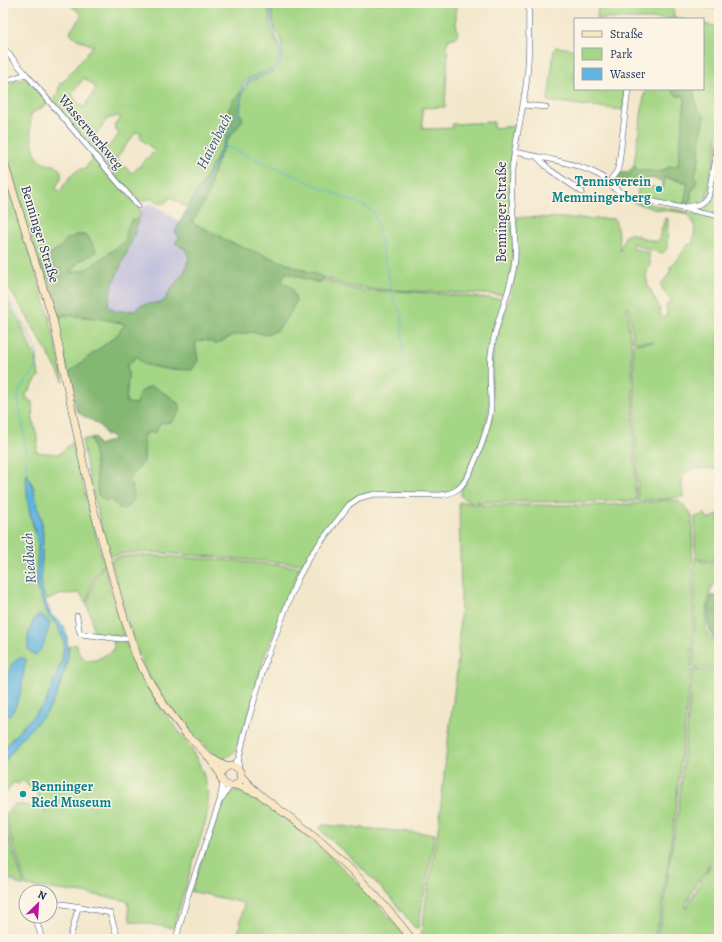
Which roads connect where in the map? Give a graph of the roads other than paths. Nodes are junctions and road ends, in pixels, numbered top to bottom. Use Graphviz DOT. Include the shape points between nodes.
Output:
graph roads {
  1 [pos="529,3"];
  2 [pos="703,3"];
  3 [pos="719,6"];
  4 [pos="5,50"];
  5 [pos="26,74"];
  6 [pos="3,82"];
  7 [pos="628,90"];
  8 [pos="523,105"];
  9 [pos="546,107"];
  10 [pos="719,134"];
  11 [pos="514,152"];
  12 [pos="536,157"];
  13 [pos="3,159"];
  14 [pos="609,182"];
  15 [pos="582,192"];
  16 [pos="138,206"];
  17 [pos="678,206"];
  18 [pos="719,216"];
  19 [pos="77,616"];
  20 [pos="130,638"];
  21 [pos="207,756"];
  22 [pos="234,770"];
  23 [pos="221,775"];
  24 [pos="230,784"];
  25 [pos="260,794"];
  26 [pos="58,903"];
  27 [pos="76,906"];
  28 [pos="37,924"];
  29 [pos="42,939"];
  30 [pos="70,939"];
  31 [pos="140,939"];
  32 [pos="176,939"];
  33 [pos="412,939"];
  1 -- 8 [label="street, Benninger Straße" via="528,58"];
  2 -- 3 [label="street"];
  4 -- 5 [label="street, Wasserwerkweg"];
  5 -- 6 [label="street"];
  5 -- 16 [label="street, Wasserwerkweg"];
  7 -- 14 [label="street" via="619,164"];
  8 -- 9 [label="street"];
  8 -- 11 [label="street, Benninger Straße"];
  10 -- 17 [label="street" via="706,199 694,206"];
  11 -- 12 [label="street"];
  11 -- 22 [label="street, Benninger Straße" via="511,190 514,264 510,289 492,347 490,411 485,434 467,478 458,489 450,493 375,494 362,496 349,505 310,556 295,584 267,657"];
  12 -- 14 [label="street" via="587,170"];
  12 -- 15 [label="street"];
  13 -- 20 [label="main road, Benninger Straße" via="57,338 91,500"];
  14 -- 17 [label="street" via="624,194"];
  17 -- 18 [label="street"];
  19 -- 20 [label="street" via="81,634 121,640"];
  20 -- 21 [label="main road, Benninger Straße" via="156,693"];
  21 -- 22 [label="main road"];
  21 -- 23 [label="main road"];
  22 -- 23 [label="main road" via="223,770"];
  22 -- 24 [label="main road" via="240,780"];
  22 -- 25 [label="main road"];
  23 -- 24 [label="main road"];
  24 -- 25 [label="main road"];
  24 -- 32 [label="street" via="220,800 189,891"];
  25 -- 33 [label="main road" via="312,834 346,866"];
  26 -- 27 [label="street"];
  27 -- 30 [label="street" via="78,910"];
  27 -- 31 [label="street" via="110,913 118,936"];
  28 -- 29 [label="street"];
}
